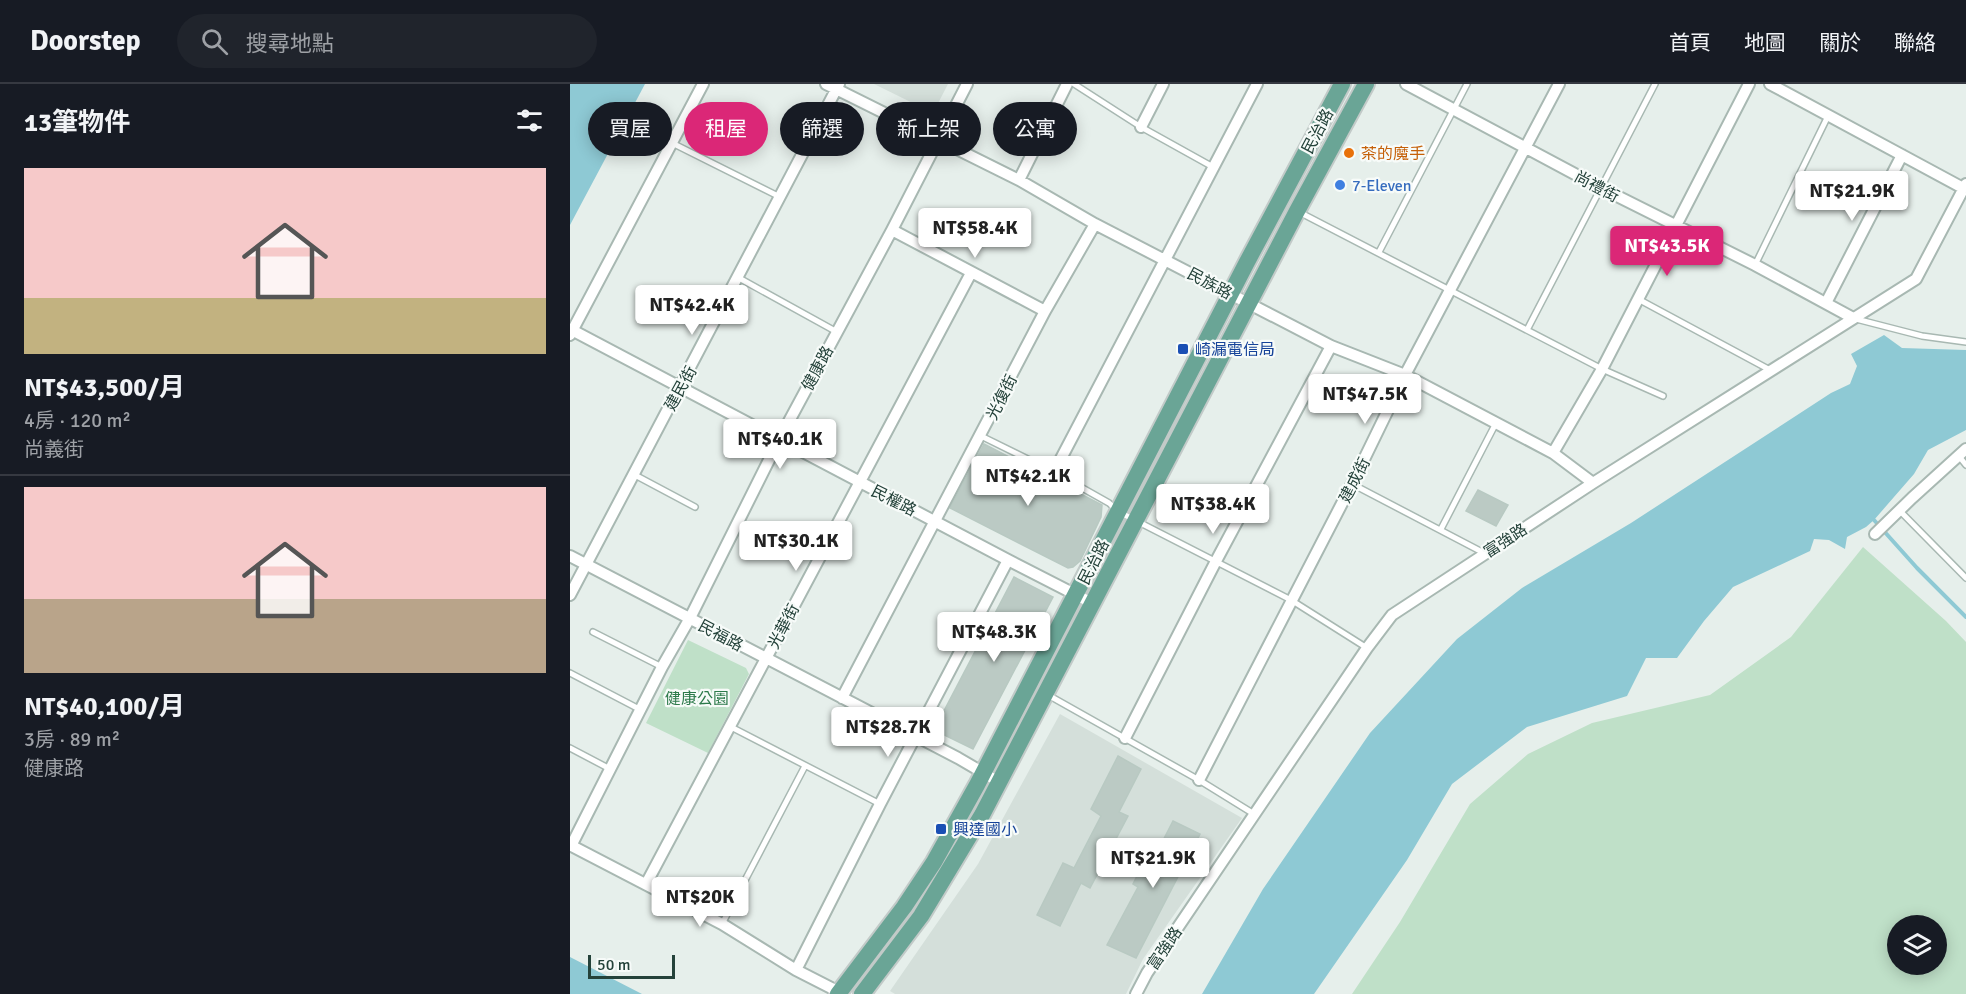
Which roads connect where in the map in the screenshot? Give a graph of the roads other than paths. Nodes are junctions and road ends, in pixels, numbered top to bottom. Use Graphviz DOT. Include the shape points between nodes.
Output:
graph roads {
  1 [pos="703,84"];
  2 [pos="967,84"];
  3 [pos="1067,84"];
  4 [pos="1074,84"];
  5 [pos="1163,84"];
  6 [pos="1257,84"];
  7 [pos="1342,84"];
  8 [pos="1366,84"];
  9 [pos="1406,84"];
  10 [pos="1467,84"];
  11 [pos="1559,84"];
  12 [pos="1655,84"];
  13 [pos="1749,84"];
  14 [pos="1770,84"];
  15 [pos="834,86"];
  16 [pos="958,102"];
  17 [pos="876,108"];
  18 [pos="1454,109"];
  19 [pos="1828,116"];
  20 [pos="1141,127"];
  21 [pos="672,138"];
  22 [pos="672,143"];
  23 [pos="1526,148"];
  24 [pos="1902,155"];
  25 [pos="663,156"];
  26 [pos="929,156"];
  27 [pos="968,156"];
  28 [pos="1213,167"];
  29 [pos="1018,180"];
  30 [pos="1965,186"];
  31 [pos="1601,188"];
  32 [pos="780,197"];
  33 [pos="1298,211"];
  34 [pos="1095,224"];
  35 [pos="1677,227"];
  36 [pos="892,230"];
  37 [pos="1379,252"];
  38 [pos="1166,260"];
  39 [pos="1755,265"];
  40 [pos="971,273"];
  41 [pos="739,278"];
  42 [pos="1450,290"];
  43 [pos="1230,295"];
  44 [pos="1638,299"];
  45 [pos="1826,303"];
  46 [pos="1249,304"];
  47 [pos="1045,311"];
  48 [pos="1853,318"];
  49 [pos="1527,330"];
  50 [pos="571,331"];
  51 [pos="837,332"];
  52 [pos="1966,342"];
  53 [pos="1331,346"];
  54 [pos="1602,369"];
  55 [pos="1772,371"];
  56 [pos="1405,375"];
  57 [pos="680,388"];
  58 [pos="1663,396"];
  59 [pos="1496,423"];
  60 [pos="981,436"];
  61 [pos="780,438"];
  62 [pos="1962,452"];
  63 [pos="1553,453"];
  64 [pos="1966,465"];
  65 [pos="1054,472"];
  66 [pos="633,474"];
  67 [pos="860,482"];
  68 [pos="1593,483"];
  69 [pos="1353,484"];
  70 [pos="695,507"];
  71 [pos="1900,511"];
  72 [pos="1119,512"];
  73 [pos="1135,520"];
  74 [pos="935,521"];
  75 [pos="1441,530"];
  76 [pos="1875,534"];
  77 [pos="1484,553"];
  78 [pos="570,556"];
  79 [pos="1008,560"];
  80 [pos="1216,561"];
  81 [pos="586,564"];
  82 [pos="1966,578"];
  83 [pos="1076,594"];
  84 [pos="570,595"];
  85 [pos="1291,600"];
  86 [pos="1092,603"];
  87 [pos="690,618"];
  88 [pos="593,632"];
  89 [pos="1367,648"];
  90 [pos="765,658"];
  91 [pos="662,667"];
  92 [pos="570,673"];
  93 [pos="1045,693"];
  94 [pos="842,698"];
  95 [pos="641,710"];
  96 [pos="731,727"];
  97 [pos="916,737"];
  98 [pos="1125,738"];
  99 [pos="570,748"];
  100 [pos="805,766"];
  101 [pos="610,769"];
  102 [pos="983,772"];
  103 [pos="1199,780"];
  104 [pos="999,782"];
  105 [pos="880,804"];
  106 [pos="1254,814"];
  107 [pos="570,845"];
  108 [pos="646,884"];
  109 [pos="722,924"];
  110 [pos="796,970"];
  111 [pos="840,993"];
  112 [pos="862,994"];
  113 [pos="1136,994"];
  1 -- 21 [label="street"];
  2 -- 16 [label="street, 健康路"];
  3 -- 29 [label="street"];
  4 -- 20 [label="lane"];
  5 -- 20 [label="street"];
  6 -- 28 [label="street"];
  7 -- 43 [label="main road, 民治路"];
  8 -- 33 [label="main road, 民治路"];
  9 -- 18 [label="street, 尚禮街"];
  10 -- 18 [label="lane"];
  11 -- 23 [label="street, 建成街"];
  12 -- 31 [label="lane"];
  13 -- 35 [label="street"];
  14 -- 19 [label="street"];
  15 -- 17 [label="street, 民族路"];
  15 -- 32 [label="street, 建民街"];
  18 -- 23 [label="street, 尚禮街"];
  18 -- 37 [label="lane"];
  19 -- 24 [label="street"];
  19 -- 39 [label="lane"];
  20 -- 28 [label="lane"];
  22 -- 32 [label="lane"];
  23 -- 31 [label="street, 尚禮街"];
  23 -- 42 [label="street, 建成街"];
  24 -- 30 [label="street"];
  24 -- 45 [label="street"];
  25 -- 50 [label="street"];
  26 -- 36 [label="street, 健康路"];
  27 -- 29 [label="street, 民族路"];
  28 -- 38 [label="street"];
  29 -- 34 [label="street, 民族路"];
  30 -- 48 [label="street, 富強路" via="1916,279"];
  31 -- 35 [label="street, 尚禮街"];
  31 -- 49 [label="lane"];
  32 -- 41 [label="street, 建民街"];
  33 -- 37 [label="lane"];
  33 -- 46 [label="main road, 民治路"];
  34 -- 38 [label="street, 民族路"];
  34 -- 47 [label="street, 光復街"];
  35 -- 39 [label="street, 尚禮街"];
  35 -- 44 [label="street"];
  36 -- 40 [label="street"];
  36 -- 51 [label="street, 健康路"];
  37 -- 42 [label="lane"];
  38 -- 43 [label="street, 民族路"];
  38 -- 65 [label="street"];
  39 -- 45 [label="street, 尚禮街"];
  40 -- 47 [label="street"];
  40 -- 67 [label="street, 光華街"];
  41 -- 51 [label="lane"];
  41 -- 57 [label="street, 建民街"];
  42 -- 49 [label="lane"];
  42 -- 56 [label="street, 建成街"];
  43 -- 46 [label="street, 民族路"];
  43 -- 72 [label="main road, 民治路"];
  44 -- 54 [label="street"];
  44 -- 55 [label="lane"];
  45 -- 48 [label="street, 尚禮街"];
  46 -- 53 [label="street, 民族路"];
  46 -- 73 [label="main road, 民治路"];
  47 -- 60 [label="street, 光復街"];
  48 -- 52 [label="lane" via="1922,336"];
  48 -- 55 [label="street, 富強路"];
  49 -- 54 [label="lane"];
  50 -- 57 [label="street, 民權路"];
  51 -- 61 [label="street, 健康路"];
  53 -- 56 [label="street, 民族路"];
  53 -- 80 [label="street"];
  54 -- 58 [label="lane"];
  54 -- 63 [label="street"];
  55 -- 68 [label="street, 富強路"];
  56 -- 59 [label="street, 民族路"];
  56 -- 69 [label="street, 建成街"];
  57 -- 61 [label="street, 民權路"];
  57 -- 66 [label="street, 建民街"];
  59 -- 63 [label="street, 民族路"];
  59 -- 75 [label="lane"];
  60 -- 65 [label="lane"];
  60 -- 74 [label="street, 光復街"];
  61 -- 67 [label="street, 民權路"];
  61 -- 87 [label="street, 健康路"];
  62 -- 64 [label="lane"];
  62 -- 71 [label="street"];
  63 -- 68 [label="street, 民族路"];
  65 -- 72 [label="lane"];
  66 -- 70 [label="lane"];
  66 -- 81 [label="street, 建民街"];
  67 -- 74 [label="street, 民權路"];
  67 -- 90 [label="street, 光華街"];
  68 -- 77 [label="street, 富強路"];
  69 -- 75 [label="lane"];
  69 -- 85 [label="street, 建成街"];
  71 -- 76 [label="street"];
  71 -- 82 [label="lane"];
  72 -- 73 [label="lane"];
  72 -- 83 [label="main road, 民治路"];
  73 -- 80 [label="lane"];
  73 -- 86 [label="main road, 民治路"];
  74 -- 79 [label="street, 民權路"];
  74 -- 94 [label="street, 光復街"];
  75 -- 77 [label="lane"];
  77 -- 89 [label="street, 富強路" via="1392,615"];
  78 -- 81 [label="street, 民福路"];
  79 -- 83 [label="street, 民權路"];
  79 -- 97 [label="street"];
  80 -- 85 [label="lane"];
  80 -- 98 [label="street"];
  81 -- 84 [label="street, 建民街"];
  81 -- 87 [label="street, 民福路"];
  83 -- 86 [label="street, 民權路"];
  83 -- 102 [label="main road, 民治路"];
  85 -- 89 [label="lane"];
  85 -- 103 [label="street, 建成街"];
  86 -- 93 [label="main road, 民治路"];
  87 -- 90 [label="street, 民福路"];
  87 -- 91 [label="street, 健康路"];
  88 -- 91 [label="lane"];
  89 -- 106 [label="street, 富強路"];
  90 -- 94 [label="street, 民福路"];
  90 -- 96 [label="street, 光華街"];
  91 -- 95 [label="street, 健康路"];
  92 -- 95 [label="lane"];
  93 -- 98 [label="lane"];
  93 -- 104 [label="main road, 民治路"];
  94 -- 97 [label="street, 民福路"];
  95 -- 101 [label="street, 健康路"];
  96 -- 100 [label="lane"];
  96 -- 108 [label="street, 光華街"];
  97 -- 102 [label="street, 民福路"];
  97 -- 105 [label="street"];
  98 -- 103 [label="lane"];
  99 -- 101 [label="lane"];
  100 -- 105 [label="lane"];
  100 -- 109 [label="lane"];
  101 -- 107 [label="street, 健康路"];
  102 -- 104 [label="street, 民福路"];
  102 -- 111 [label="main road, 民治路" via="934,862"];
  103 -- 106 [label="lane"];
  104 -- 112 [label="main road, 民治路" via="921,916"];
  105 -- 110 [label="street"];
  106 -- 113 [label="street, 富強路"];
  107 -- 108 [label="street"];
  108 -- 109 [label="street"];
  109 -- 110 [label="street"];
  110 -- 111 [label="street"];
}
